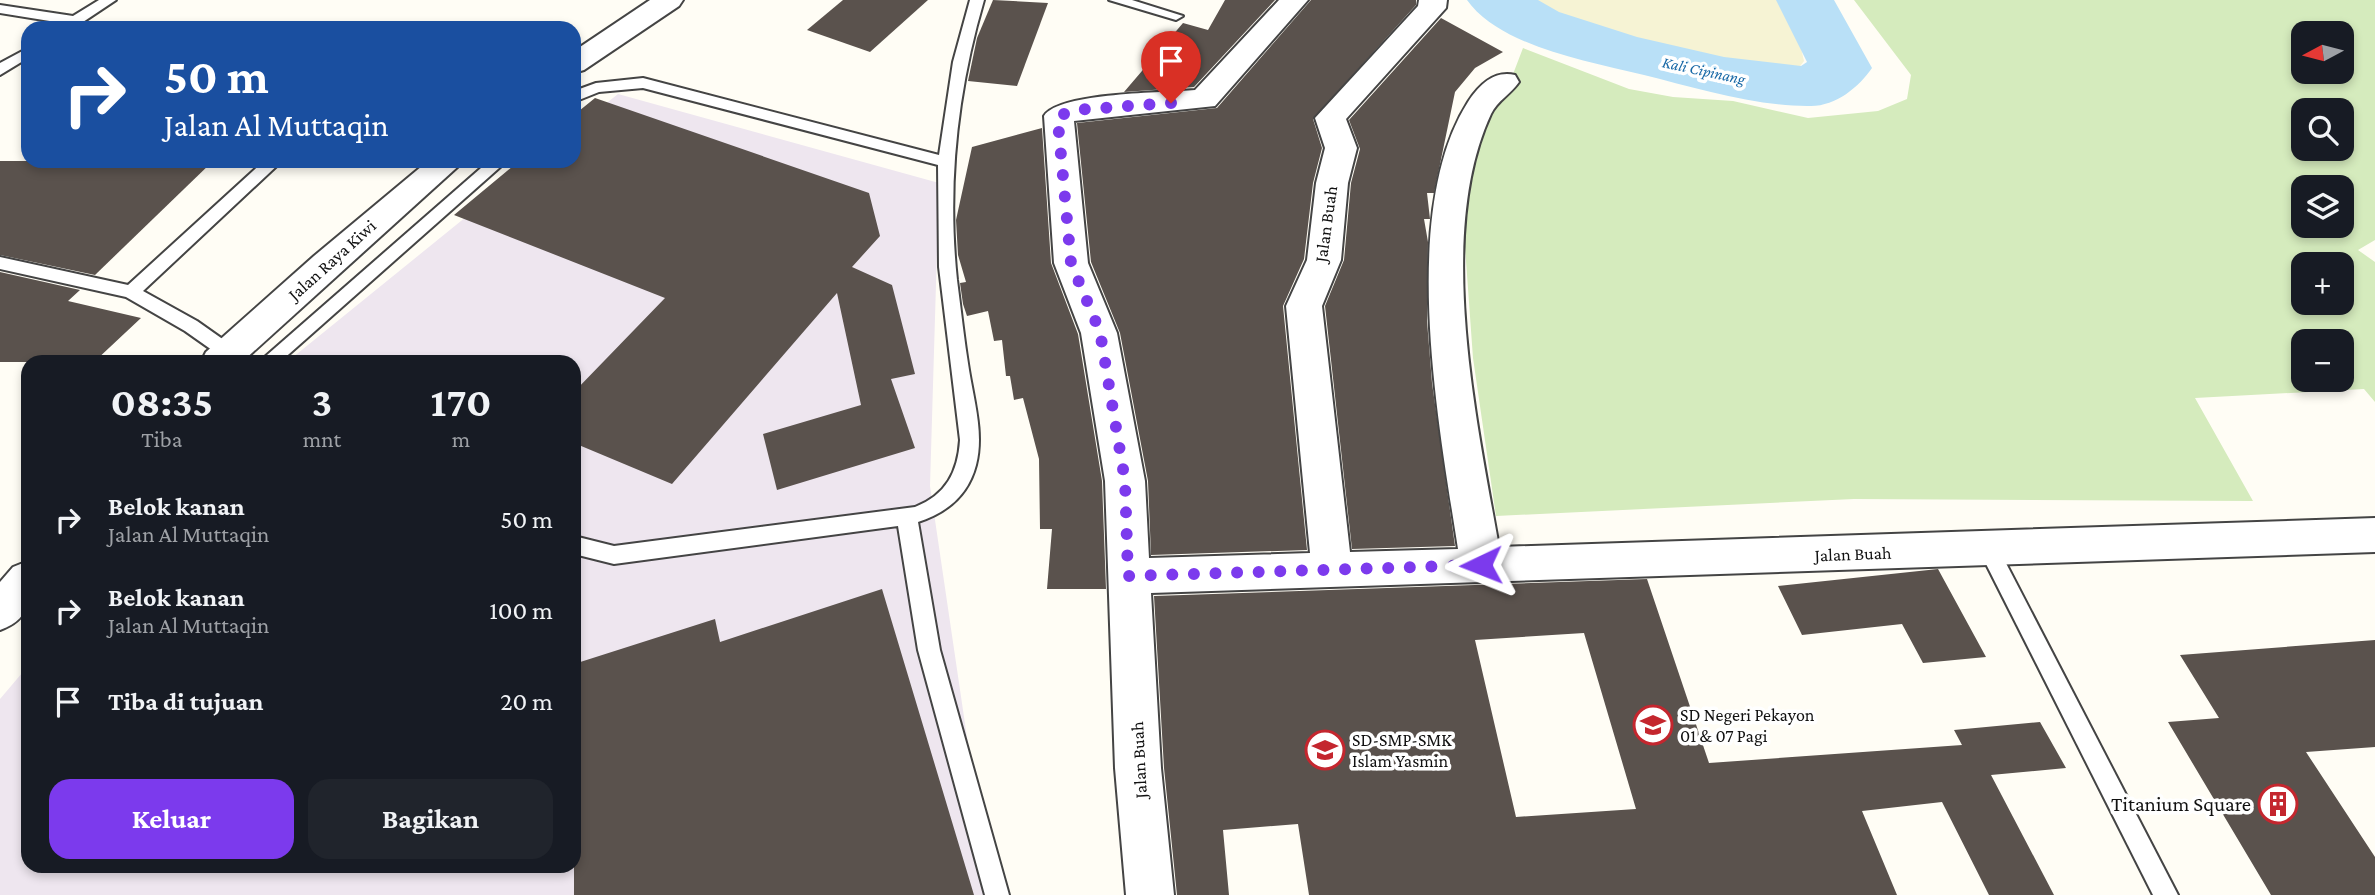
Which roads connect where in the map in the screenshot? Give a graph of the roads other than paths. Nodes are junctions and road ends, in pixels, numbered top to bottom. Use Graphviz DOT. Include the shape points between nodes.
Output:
graph roads {
  1 [pos="109,0"];
  2 [pos="669,0"];
  3 [pos="977,0"];
  4 [pos="1116,0"];
  5 [pos="1294,0"];
  6 [pos="1433,0"];
  7 [pos="0,9"];
  8 [pos="1176,16"];
  9 [pos="52,21"];
  10 [pos="76,21"];
  11 [pos="21,56"];
  12 [pos="581,59"];
  13 [pos="0,70"];
  14 [pos="1504,82"];
  15 [pos="581,94"];
  16 [pos="946,162"];
  17 [pos="266,168"];
  18 [pos="440,168"];
  19 [pos="491,168"];
  20 [pos="0,263"];
  21 [pos="131,292"];
  22 [pos="225,355"];
  23 [pos="234,355"];
  24 [pos="276,355"];
  25 [pos="907,517"];
  26 [pos="2375,535"];
  27 [pos="581,547"];
  28 [pos="1989,550"];
  29 [pos="1481,565"];
  30 [pos="1332,571"];
  31 [pos="1128,576"];
  32 [pos="21,587"];
  33 [pos="0,612"];
  34 [pos="997,895"];
  35 [pos="1150,895"];
  36 [pos="2165,895"];
  1 -- 10 [label="lane"];
  2 -- 12 [label="street"];
  3 -- 16 [label="lane" via="954,84"];
  4 -- 8 [label="lane"];
  5 -- 31 [label="street" via="1204,99 1074,110 1059,116 1071,263 1100,332 1125,481"];
  6 -- 30 [label="street, Jalan Buah" via="1432,8 1330,118 1341,148 1332,183 1324,260 1304,306"];
  7 -- 9 [label="lane"];
  11 -- 13 [label="lane"];
  14 -- 29 [label="street" via="1476,114 1461,154 1445,276 1455,405"];
  15 -- 16 [label="lane" via="643,83"];
  16 -- 25 [label="lane" via="946,251 970,432 967,466 944,501 928,513"];
  17 -- 21 [label="lane"];
  18 -- 23 [label="street, Jalan Raya Kiwi" via="326,264"];
  19 -- 24 [label="lane"];
  20 -- 21 [label="lane"];
  21 -- 22 [label="lane" via="191,326"];
  25 -- 27 [label="lane" via="614,555"];
  25 -- 34 [label="lane" via="929,650"];
  26 -- 28 [label="street, Jalan Buah"];
  28 -- 29 [label="street, Jalan Buah"];
  28 -- 36 [label="lane"];
  29 -- 30 [label="street, Jalan Buah"];
  30 -- 31 [label="street, Jalan Buah"];
  31 -- 35 [label="street, Jalan Buah"];
  32 -- 33 [label="street"];
}
